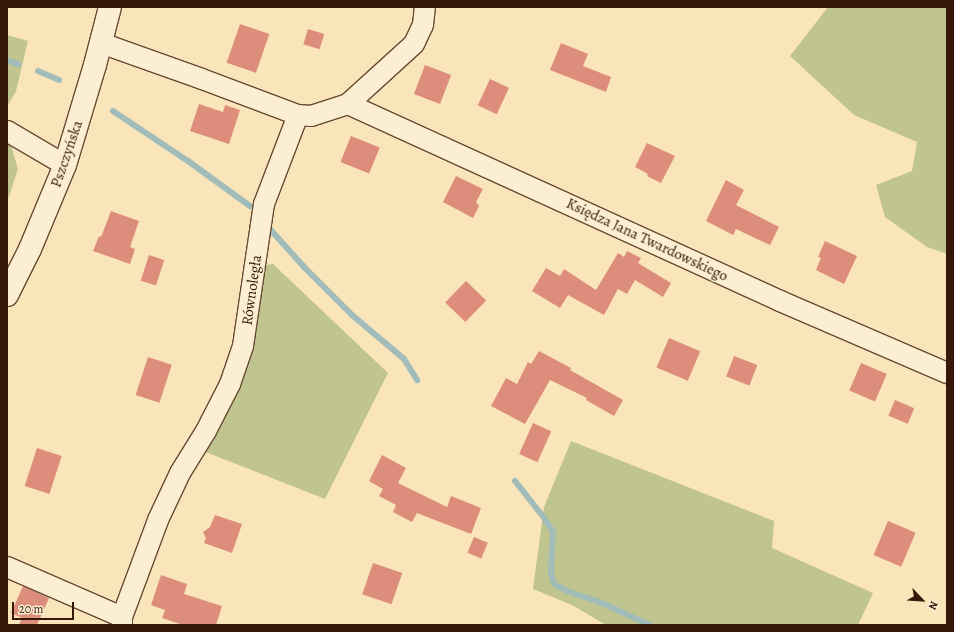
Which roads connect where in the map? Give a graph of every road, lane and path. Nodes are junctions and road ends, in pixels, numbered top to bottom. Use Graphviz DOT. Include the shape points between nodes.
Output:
graph roads {
  1 [pos="110,7"];
  2 [pos="425,7"];
  3 [pos="101,43"];
  4 [pos="348,104"];
  5 [pos="298,115"];
  6 [pos="7,131"];
  7 [pos="66,165"];
  8 [pos="7,295"];
  9 [pos="947,373"];
  10 [pos="7,567"];
  11 [pos="122,621"];
  1 -- 3 [label="street, Pszczyńska"];
  2 -- 4 [label="street" via="422,25 414,44"];
  3 -- 5 [label="street"];
  3 -- 7 [label="street, Pszczyńska"];
  4 -- 5 [label="street" via="311,116"];
  4 -- 9 [label="street, Księdza Jana Twardowskiego" via="780,301"];
  5 -- 11 [label="street, Równoległa" via="264,204 243,346 230,384 206,431 180,473 162,513"];
  6 -- 7 [label="street"];
  7 -- 8 [label="street, Pszczyńska"];
  10 -- 11 [label="street"];
}
